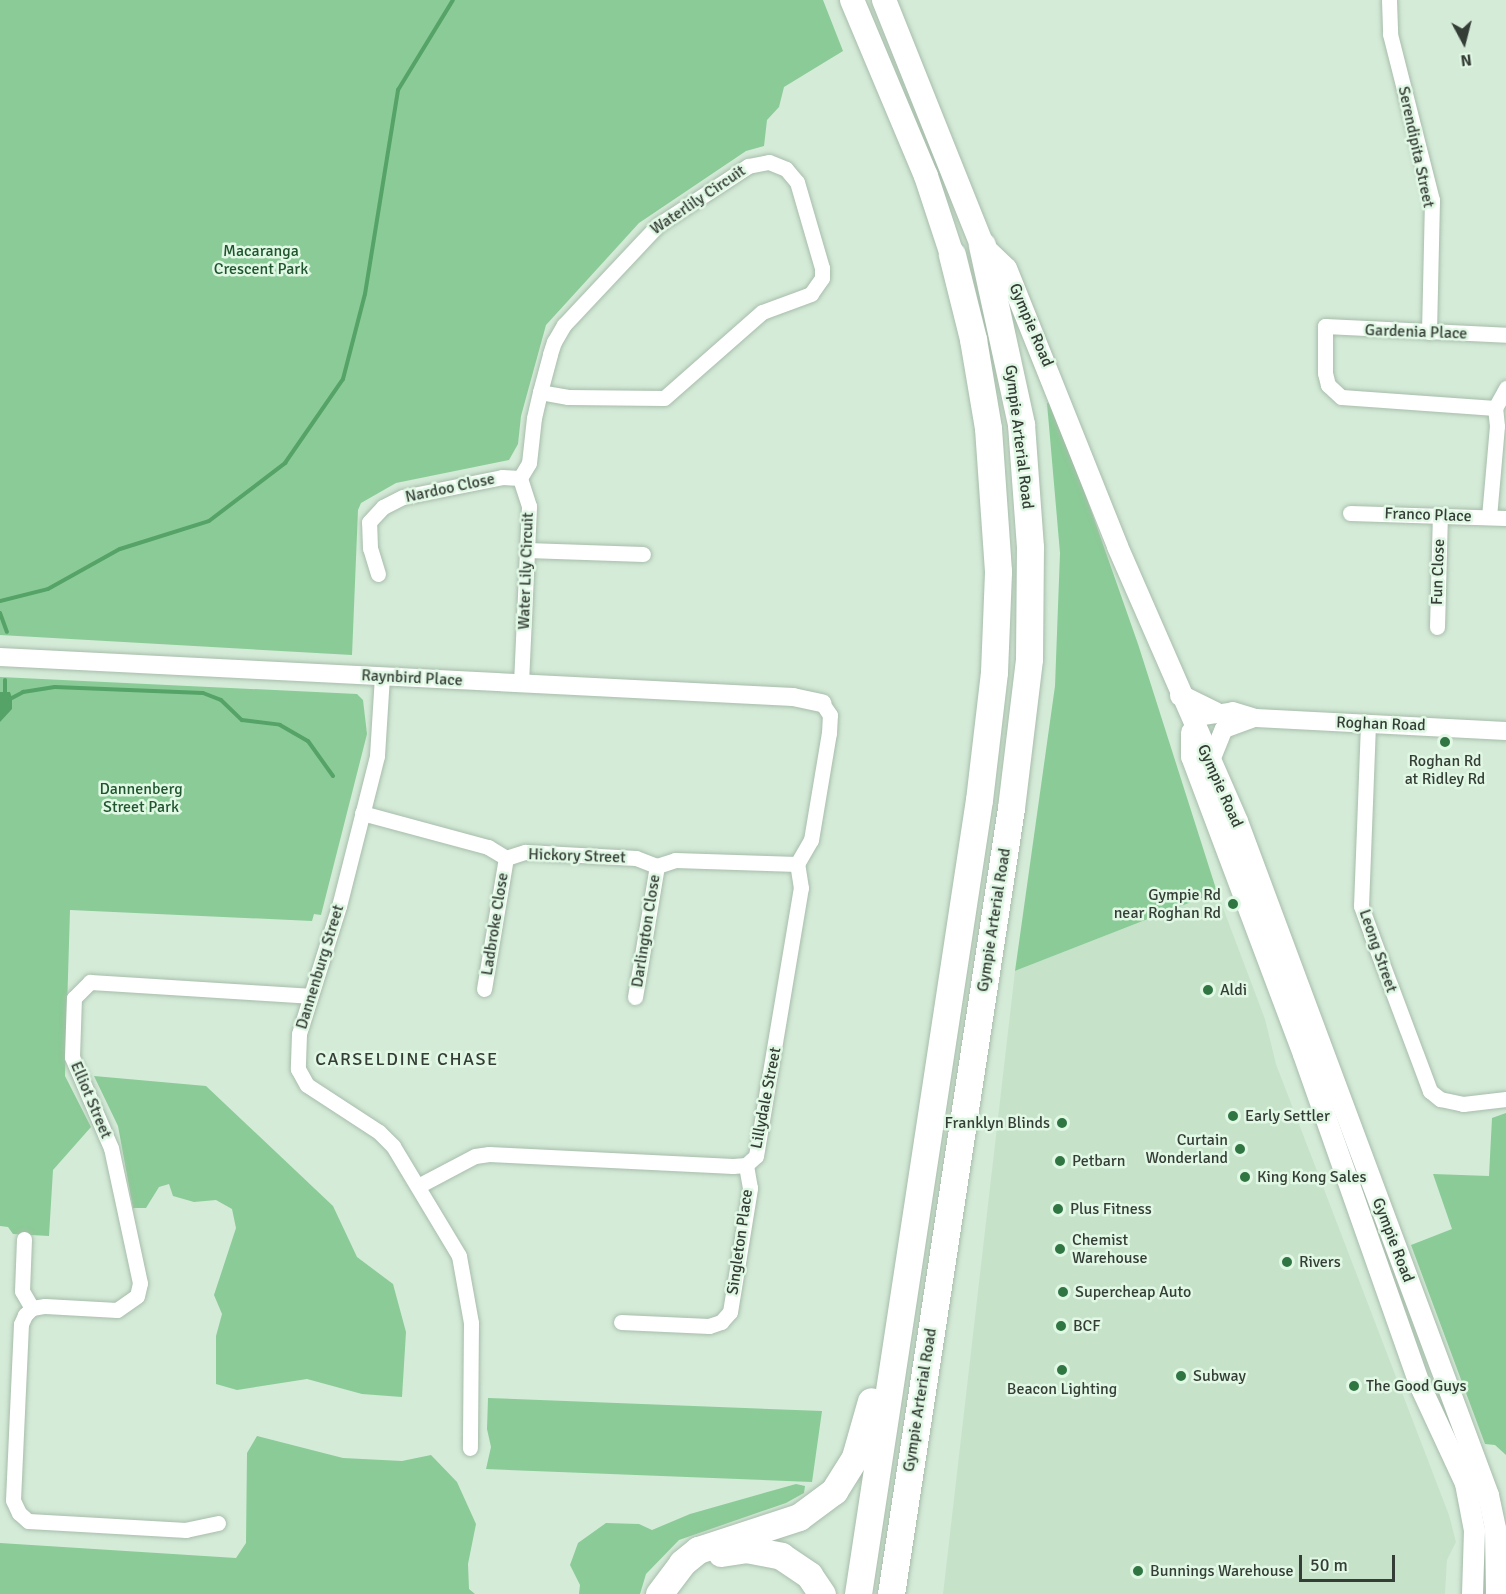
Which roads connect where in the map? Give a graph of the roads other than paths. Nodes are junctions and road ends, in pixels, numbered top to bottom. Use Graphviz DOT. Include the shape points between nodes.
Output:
graph roads {
  1 [pos="852,0"];
  2 [pos="884,0"];
  3 [pos="1389,0"];
  4 [pos="982,245"];
  5 [pos="952,255"];
  6 [pos="1429,332"];
  7 [pos="1506,335"];
  8 [pos="1506,388"];
  9 [pos="540,392"];
  10 [pos="1495,408"];
  11 [pos="520,478"];
  12 [pos="1350,513"];
  13 [pos="1440,516"];
  14 [pos="1489,518"];
  15 [pos="1506,518"];
  16 [pos="528,550"];
  17 [pos="643,554"];
  18 [pos="378,574"];
  19 [pos="1437,627"];
  20 [pos="0,657"];
  21 [pos="382,676"];
  22 [pos="521,683"];
  23 [pos="1180,695"];
  24 [pos="822,702"];
  25 [pos="1215,712"];
  26 [pos="1256,718"];
  27 [pos="1368,724"];
  28 [pos="1193,726"];
  29 [pos="1506,731"];
  30 [pos="1210,763"];
  31 [pos="362,813"];
  32 [pos="506,858"];
  33 [pos="797,864"];
  34 [pos="657,866"];
  35 [pos="484,989"];
  36 [pos="310,996"];
  37 [pos="635,997"];
  38 [pos="1506,1099"];
  39 [pos="746,1165"];
  40 [pos="418,1186"];
  41 [pos="24,1239"];
  42 [pos="32,1308"];
  43 [pos="900,1313"];
  44 [pos="621,1322"];
  45 [pos="470,1448"];
  46 [pos="218,1523"];
  47 [pos="1501,1544"];
  48 [pos="1474,1558"];
  49 [pos="1500,1579"];
  50 [pos="659,1594"];
  51 [pos="674,1594"];
  52 [pos="822,1594"];
  53 [pos="858,1594"];
  54 [pos="891,1594"];
  55 [pos="1472,1594"];
  1 -- 5 [label="highway" via="926,176"];
  2 -- 4 [label="highway, Gympie Road"];
  3 -- 6 [label="street, Serendipita Street" via="1390,34 1432,200"];
  4 -- 23 [label="main road, Gympie Road" via="1006,268 1015,287"];
  4 -- 54 [label="highway, Gympie Arterial Road" via="1022,433 1030,537 1029,659 1017,765"];
  5 -- 43 [label="highway, Gympie Arterial Road" via="973,339 988,428 998,571 994,662 979,800"];
  6 -- 7 [label="street, Gardenia Place"];
  6 -- 10 [label="street, Gardenia Place" via="1325,326 1325,373 1329,385 1341,397"];
  8 -- 10 [label="street"];
  9 -- 9 [label="street, Waterlily Circuit" via="554,342 564,325 641,240 748,166 769,162 786,169 797,182 822,268 822,278 811,294 762,312 664,398 614,399"];
  9 -- 11 [label="street" via="529,463"];
  10 -- 14 [label="street"];
  11 -- 16 [label="street, Water Lily Circuit" via="529,506"];
  11 -- 18 [label="street, Nardoo Close" via="502,477 403,497 383,507 369,522 370,548"];
  12 -- 13 [label="street, Franco Place"];
  13 -- 14 [label="street, Franco Place"];
  13 -- 19 [label="street, Fun Close"];
  14 -- 15 [label="street, Franco Place"];
  16 -- 17 [label="street"];
  16 -- 22 [label="street, Water Lily Circuit"];
  20 -- 21 [label="street, Raynbird Place"];
  21 -- 22 [label="street, Raynbird Place"];
  21 -- 31 [label="street, Dannenburg Street" via="377,756"];
  22 -- 24 [label="street, Raynbird Place" via="794,697"];
  23 -- 25 [label="main road"];
  23 -- 28 [label="main road, Gympie Road"];
  24 -- 33 [label="street" via="830,715 829,733 811,840"];
  25 -- 26 [label="street, Roghan Road" via="1240,712"];
  25 -- 28 [label="street"];
  26 -- 27 [label="street, Roghan Road"];
  26 -- 30 [label="street, Roghan Road" via="1224,729"];
  27 -- 29 [label="street, Roghan Road"];
  27 -- 38 [label="street, Leong Street" via="1361,906 1431,1091 1440,1099 1463,1104"];
  28 -- 30 [label="main road, Gympie Road"];
  28 -- 48 [label="main road, Gympie Road" via="1190,745 1195,766 1303,1054 1423,1393 1465,1483 1474,1530"];
  30 -- 47 [label="main road, Gympie Road" via="1237,821 1480,1472"];
  31 -- 32 [label="street, Hickory Street" via="488,848"];
  31 -- 36 [label="street, Dannenburg Street" via="339,906"];
  32 -- 34 [label="street, Hickory Street" via="525,852 636,858"];
  32 -- 35 [label="street, Ladbroke Close"];
  33 -- 34 [label="street, Hickory Street" via="675,860"];
  33 -- 39 [label="street, Lillydale Street" via="801,888 782,1009 756,1155"];
  34 -- 37 [label="street, Darlington Close"];
  36 -- 40 [label="street, Dannenburg Street" via="299,1034 298,1069 307,1085 379,1132"];
  36 -- 42 [label="street, Elliot Street" via="90,982 80,988 74,998 72,1057 111,1148 140,1283 137,1296 117,1310"];
  39 -- 40 [label="street, Lillydale Street" via="489,1154 475,1156"];
  39 -- 44 [label="street, Singleton Place" via="750,1188 730,1312 721,1322 709,1326"];
  40 -- 45 [label="street, Dannenburg Street" via="459,1256 468,1288"];
  41 -- 42 [label="street" via="22,1291"];
  42 -- 46 [label="street" via="21,1324 14,1500 19,1513 28,1521 186,1530"];
  43 -- 50 [label="highway" via="882,1342 859,1446 834,1491 799,1517 698,1550 682,1563"];
  43 -- 53 [label="highway, Gympie Arterial Road"];
  47 -- 48 [label="street"];
  47 -- 49 [label="main road, Gympie Road"];
  48 -- 55 [label="main road, Gympie Road"];
  51 -- 52 [label="highway" via="698,1565 713,1556 746,1549 763,1550 797,1564"];
}
